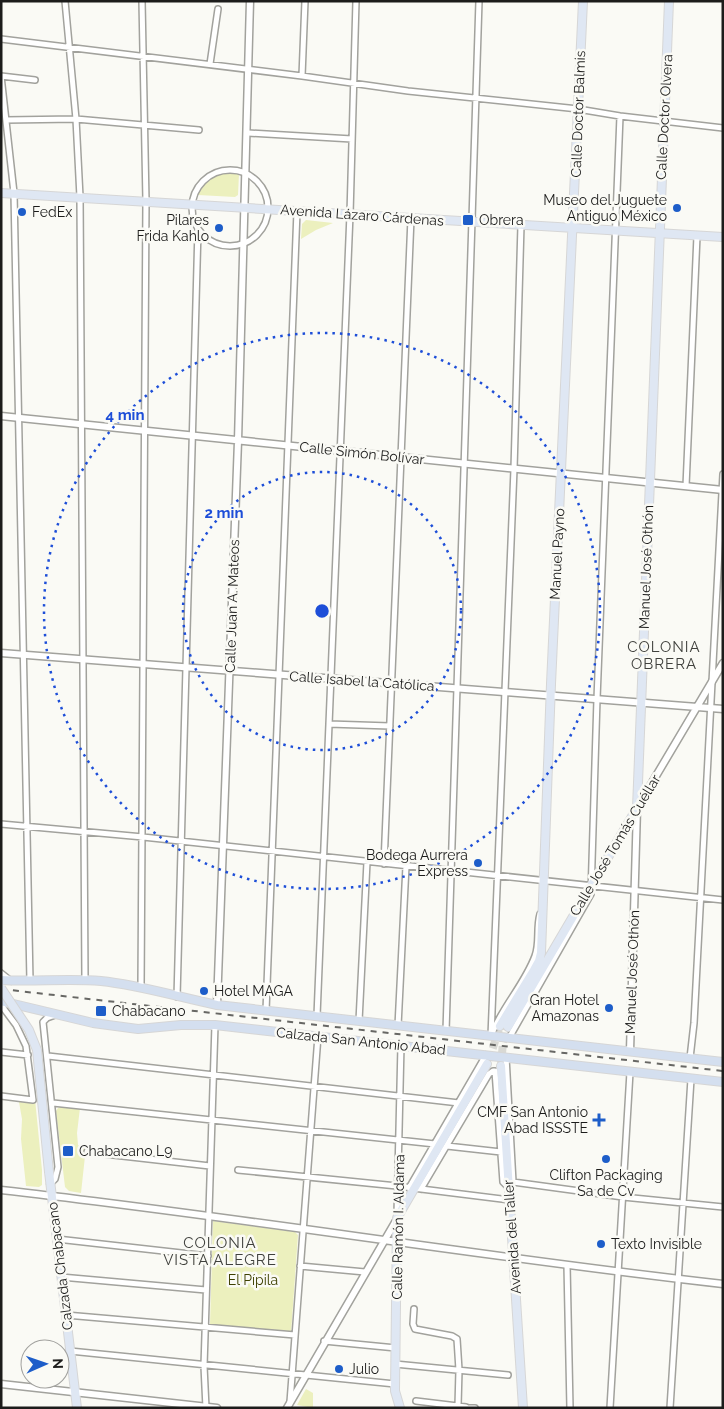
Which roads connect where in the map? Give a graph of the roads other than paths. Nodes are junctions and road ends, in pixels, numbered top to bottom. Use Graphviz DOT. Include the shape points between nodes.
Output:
graph roads {
  1 [pos="65,1"];
  2 [pos="142,1"];
  3 [pos="250,1"];
  4 [pos="305,1"];
  5 [pos="356,1"];
  6 [pos="479,1"];
  7 [pos="583,1"];
  8 [pos="669,1"];
  9 [pos="218,10"];
  10 [pos="1,39"];
  11 [pos="70,47"];
  12 [pos="143,56"];
  13 [pos="210,64"];
  14 [pos="250,70"];
  15 [pos="1,76"];
  16 [pos="302,76"];
  17 [pos="35,80"];
  18 [pos="354,84"];
  19 [pos="475,99"];
  20 [pos="578,109"];
  21 [pos="620,116"];
  22 [pos="76,119"];
  23 [pos="6,120"];
  24 [pos="663,121"];
  25 [pos="144,125"];
  26 [pos="723,128"];
  27 [pos="199,130"];
  28 [pos="248,133"];
  29 [pos="352,139"];
  30 [pos="246,173"];
  31 [pos="1,192"];
  32 [pos="14,193"];
  33 [pos="80,197"];
  34 [pos="146,201"];
  35 [pos="192,204"];
  36 [pos="245,207"];
  37 [pos="268,209"];
  38 [pos="297,211"];
  39 [pos="350,214"];
  40 [pos="411,218"];
  41 [pos="470,222"];
  42 [pos="521,224"];
  43 [pos="574,228"];
  44 [pos="198,229"];
  45 [pos="616,230"];
  46 [pos="658,233"];
  47 [pos="697,236"];
  48 [pos="723,237"];
  49 [pos="244,243"];
  50 [pos="1,416"];
  51 [pos="19,418"];
  52 [pos="81,425"];
  53 [pos="145,431"];
  54 [pos="193,436"];
  55 [pos="238,440"];
  56 [pos="288,446"];
  57 [pos="340,451"];
  58 [pos="401,457"];
  59 [pos="463,464"];
  60 [pos="514,469"];
  61 [pos="561,473"];
  62 [pos="723,474"];
  63 [pos="607,478"];
  64 [pos="649,483"];
  65 [pos="686,486"];
  66 [pos="722,490"];
  67 [pos="1,653"];
  68 [pos="24,655"];
  69 [pos="83,659"];
  70 [pos="723,663"];
  71 [pos="144,664"];
  72 [pos="186,667"];
  73 [pos="229,671"];
  74 [pos="279,675"];
  75 [pos="331,679"];
  76 [pos="712,682"];
  77 [pos="392,683"];
  78 [pos="456,688"];
  79 [pos="504,692"];
  80 [pos="551,696"];
  81 [pos="597,699"];
  82 [pos="641,702"];
  83 [pos="696,706"];
  84 [pos="710,708"];
  85 [pos="723,709"];
  86 [pos="329,724"];
  87 [pos="390,726"];
  88 [pos="637,808"];
  89 [pos="1,824"];
  90 [pos="27,826"];
  91 [pos="84,832"];
  92 [pos="143,838"];
  93 [pos="181,842"];
  94 [pos="222,847"];
  95 [pos="272,852"];
  96 [pos="324,858"];
  97 [pos="367,862"];
  98 [pos="384,864"];
  99 [pos="406,866"];
  100 [pos="450,871"];
  101 [pos="496,876"];
  102 [pos="543,881"];
  103 [pos="590,886"];
  104 [pos="634,891"];
  105 [pos="700,898"];
  106 [pos="723,900"];
  107 [pos="542,906"];
  108 [pos="1,973"];
  109 [pos="1,980"];
  110 [pos="85,980"];
  111 [pos="12,981"];
  112 [pos="30,981"];
  113 [pos="142,987"];
  114 [pos="2,990"];
  115 [pos="177,997"];
  116 [pos="1,1003"];
  117 [pos="216,1005"];
  118 [pos="266,1011"];
  119 [pos="58,1014"];
  120 [pos="318,1016"];
  121 [pos="359,1021"];
  122 [pos="215,1025"];
  123 [pos="398,1026"];
  124 [pos="446,1031"];
  125 [pos="318,1036"];
  126 [pos="491,1036"];
  127 [pos="509,1038"];
  128 [pos="401,1045"];
  129 [pos="630,1051"];
  130 [pos="1,1052"];
  131 [pos="28,1055"];
  132 [pos="486,1055"];
  133 [pos="48,1056"];
  134 [pos="506,1058"];
  135 [pos="690,1058"];
  136 [pos="723,1062"];
  137 [pos="487,1064"];
  138 [pos="501,1066"];
  139 [pos="630,1072"];
  140 [pos="213,1075"];
  141 [pos="691,1079"];
  142 [pos="723,1082"];
  143 [pos="314,1087"];
  144 [pos="1,1096"];
  145 [pos="400,1096"];
  146 [pos="52,1103"];
  147 [pos="459,1103"];
  148 [pos="212,1120"];
  149 [pos="310,1131"];
  150 [pos="399,1140"];
  151 [pos="435,1144"];
  152 [pos="447,1146"];
  153 [pos="86,1152"];
  154 [pos="501,1152"];
  155 [pos="210,1166"];
  156 [pos="238,1170"];
  157 [pos="307,1177"];
  158 [pos="50,1184"];
  159 [pos="511,1185"];
  160 [pos="397,1186"];
  161 [pos="415,1188"];
  162 [pos="1,1190"];
  163 [pos="52,1196"];
  164 [pos="623,1197"];
  165 [pos="510,1200"];
  166 [pos="683,1203"];
  167 [pos="723,1207"];
  168 [pos="209,1216"];
  169 [pos="397,1218"];
  170 [pos="303,1228"];
  171 [pos="57,1239"];
  172 [pos="384,1241"];
  173 [pos="397,1243"];
  174 [pos="208,1256"];
  175 [pos="513,1258"];
  176 [pos="567,1265"];
  177 [pos="300,1266"];
  178 [pos="618,1271"];
  179 [pos="365,1272"];
  180 [pos="61,1277"];
  181 [pos="678,1279"];
  182 [pos="723,1284"];
  183 [pos="206,1290"];
  184 [pos="414,1309"];
  185 [pos="66,1315"];
  186 [pos="205,1328"];
  187 [pos="295,1335"];
  188 [pos="69,1339"];
  189 [pos="324,1341"];
  190 [pos="396,1348"];
  191 [pos="70,1351"];
  192 [pos="395,1364"];
  193 [pos="204,1366"];
  194 [pos="459,1370"];
  195 [pos="292,1374"];
  196 [pos="305,1375"];
  197 [pos="508,1375"];
  198 [pos="1,1384"];
  199 [pos="395,1384"];
  200 [pos="75,1392"];
  201 [pos="416,1401"];
  202 [pos="288,1405"];
  203 [pos="458,1406"];
  204 [pos="205,1407"];
  205 [pos="466,1407"];
  206 [pos="77,1408"];
  207 [pos="217,1408"];
  208 [pos="400,1408"];
  209 [pos="475,1408"];
  210 [pos="523,1408"];
  211 [pos="570,1408"];
  212 [pos="610,1408"];
  213 [pos="670,1408"];
  1 -- 11 [label="street"];
  2 -- 12 [label="street"];
  3 -- 14 [label="street, Calle Juan A. Mateos"];
  4 -- 16 [label="street"];
  5 -- 18 [label="street"];
  6 -- 19 [label="street"];
  7 -- 20 [label="main road, Calle Doctor Balmis"];
  8 -- 24 [label="main road, Calle Doctor Olvera"];
  9 -- 13 [label="street"];
  10 -- 11 [label="street"];
  11 -- 12 [label="street"];
  11 -- 22 [label="street"];
  12 -- 13 [label="street"];
  12 -- 25 [label="street"];
  13 -- 14 [label="street"];
  14 -- 16 [label="street"];
  14 -- 28 [label="street, Calle Juan A. Mateos"];
  15 -- 17 [label="street"];
  15 -- 23 [label="street"];
  16 -- 18 [label="street"];
  18 -- 19 [label="street"];
  18 -- 29 [label="street"];
  19 -- 20 [label="street"];
  19 -- 41 [label="street"];
  20 -- 21 [label="street"];
  20 -- 43 [label="main road, Calle Doctor Balmis"];
  21 -- 24 [label="street"];
  21 -- 45 [label="street"];
  22 -- 23 [label="street"];
  22 -- 25 [label="street"];
  22 -- 33 [label="street"];
  23 -- 32 [label="street"];
  24 -- 26 [label="street"];
  24 -- 46 [label="main road, Calle Doctor Olvera"];
  25 -- 27 [label="street"];
  25 -- 34 [label="street"];
  28 -- 29 [label="street"];
  28 -- 30 [label="street, Calle Juan A. Mateos"];
  29 -- 39 [label="street"];
  30 -- 35 [label="street" via="227,169 209,175 196,189"];
  30 -- 36 [label="street, Calle Juan A. Mateos"];
  30 -- 37 [label="street" via="265,193"];
  31 -- 32 [label="main road, Avenida Lázaro Cárdenas"];
  32 -- 33 [label="main road, Avenida Lázaro Cárdenas"];
  32 -- 51 [label="street"];
  33 -- 34 [label="main road, Avenida Lázaro Cárdenas"];
  33 -- 52 [label="street"];
  34 -- 35 [label="main road, Avenida Lázaro Cárdenas"];
  34 -- 53 [label="street"];
  35 -- 36 [label="main road, Avenida Lázaro Cárdenas"];
  35 -- 44 [label="street"];
  36 -- 37 [label="main road, Avenida Lázaro Cárdenas"];
  36 -- 49 [label="street, Calle Juan A. Mateos"];
  37 -- 38 [label="main road, Avenida Lázaro Cárdenas"];
  37 -- 49 [label="street" via="260,230"];
  38 -- 39 [label="main road, Avenida Lázaro Cárdenas"];
  38 -- 56 [label="street"];
  39 -- 40 [label="main road, Avenida Lázaro Cárdenas"];
  39 -- 57 [label="street"];
  40 -- 41 [label="main road, Avenida Lázaro Cárdenas"];
  40 -- 58 [label="street"];
  41 -- 42 [label="main road, Avenida Lázaro Cárdenas"];
  41 -- 59 [label="street"];
  42 -- 43 [label="main road, Avenida Lázaro Cárdenas"];
  42 -- 60 [label="street"];
  43 -- 45 [label="main road, Avenida Lázaro Cárdenas"];
  43 -- 61 [label="main road, Manuel Payno"];
  44 -- 49 [label="street" via="218,244"];
  44 -- 54 [label="street"];
  45 -- 46 [label="main road, Avenida Lázaro Cárdenas"];
  45 -- 63 [label="street"];
  46 -- 47 [label="main road, Avenida Lázaro Cárdenas"];
  46 -- 64 [label="main road, Manuel José Othón"];
  47 -- 48 [label="main road, Avenida Lázaro Cárdenas"];
  47 -- 65 [label="street"];
  49 -- 55 [label="street, Calle Juan A. Mateos"];
  50 -- 51 [label="street, Calle Simón Bolívar"];
  51 -- 52 [label="street, Calle Simón Bolívar"];
  51 -- 68 [label="street"];
  52 -- 53 [label="street, Calle Simón Bolívar"];
  52 -- 69 [label="street"];
  53 -- 54 [label="street, Calle Simón Bolívar"];
  53 -- 71 [label="street"];
  54 -- 55 [label="street, Calle Simón Bolívar"];
  54 -- 72 [label="street"];
  55 -- 56 [label="street, Calle Simón Bolívar"];
  55 -- 73 [label="street, Calle Juan A. Mateos"];
  56 -- 57 [label="street, Calle Simón Bolívar"];
  56 -- 74 [label="street"];
  57 -- 58 [label="street, Calle Simón Bolívar"];
  57 -- 75 [label="street"];
  58 -- 59 [label="street, Calle Simón Bolívar"];
  58 -- 77 [label="street"];
  59 -- 60 [label="street, Calle Simón Bolívar"];
  59 -- 78 [label="street"];
  60 -- 61 [label="street, Calle Simón Bolívar"];
  60 -- 79 [label="street"];
  61 -- 63 [label="street, Calle Simón Bolívar"];
  61 -- 80 [label="main road, Manuel Payno"];
  62 -- 66 [label="street"];
  63 -- 64 [label="street, Calle Simón Bolívar"];
  63 -- 81 [label="street"];
  64 -- 65 [label="street, Calle Simón Bolívar"];
  64 -- 82 [label="main road, Manuel José Othón"];
  65 -- 66 [label="street, Calle Simón Bolívar"];
  66 -- 76 [label="street"];
  67 -- 68 [label="street, Calle Isabel la Católica"];
  68 -- 69 [label="street, Calle Isabel la Católica"];
  68 -- 90 [label="street"];
  69 -- 71 [label="street, Calle Isabel la Católica"];
  69 -- 91 [label="street"];
  70 -- 76 [label="street, Calle José Tomás Cuéllar"];
  71 -- 72 [label="street, Calle Isabel la Católica"];
  71 -- 92 [label="street"];
  72 -- 73 [label="street, Calle Isabel la Católica"];
  72 -- 93 [label="street"];
  73 -- 74 [label="street, Calle Isabel la Católica"];
  73 -- 94 [label="street, Calle Juan A. Mateos"];
  74 -- 75 [label="street, Calle Isabel la Católica"];
  74 -- 95 [label="street"];
  75 -- 77 [label="street, Calle Isabel la Católica"];
  75 -- 86 [label="street"];
  76 -- 83 [label="street, Calle José Tomás Cuéllar"];
  76 -- 84 [label="street"];
  77 -- 78 [label="street, Calle Isabel la Católica"];
  77 -- 87 [label="street"];
  78 -- 79 [label="street, Calle Isabel la Católica"];
  78 -- 100 [label="street"];
  79 -- 80 [label="street, Calle Isabel la Católica"];
  79 -- 101 [label="street"];
  80 -- 81 [label="street, Calle Isabel la Católica"];
  80 -- 102 [label="main road, Manuel Payno"];
  81 -- 82 [label="street, Calle Isabel la Católica"];
  81 -- 103 [label="street"];
  82 -- 83 [label="street, Calle Isabel la Católica"];
  82 -- 88 [label="main road, Manuel José Othón"];
  83 -- 84 [label="street, Calle Isabel la Católica"];
  83 -- 88 [label="street, Calle José Tomás Cuéllar"];
  84 -- 85 [label="street, Calle Isabel la Católica"];
  84 -- 105 [label="street"];
  86 -- 87 [label="street"];
  86 -- 96 [label="street"];
  87 -- 98 [label="street"];
  88 -- 103 [label="main road, Calle José Tomás Cuéllar"];
  88 -- 104 [label="street, Manuel José Othón"];
  89 -- 90 [label="street"];
  90 -- 91 [label="street"];
  90 -- 112 [label="street"];
  91 -- 92 [label="street"];
  91 -- 110 [label="street"];
  92 -- 93 [label="street"];
  92 -- 113 [label="street"];
  93 -- 94 [label="street"];
  93 -- 115 [label="street"];
  94 -- 95 [label="street"];
  94 -- 117 [label="street, Calle Juan A. Mateos"];
  95 -- 96 [label="street"];
  95 -- 118 [label="street"];
  96 -- 97 [label="street"];
  96 -- 120 [label="street"];
  97 -- 98 [label="street"];
  97 -- 121 [label="street"];
  98 -- 99 [label="street"];
  99 -- 100 [label="street"];
  99 -- 123 [label="street"];
  100 -- 101 [label="street"];
  100 -- 124 [label="street"];
  101 -- 102 [label="street"];
  101 -- 126 [label="street"];
  102 -- 103 [label="street"];
  102 -- 107 [label="main road, Calle José Tomás Cuéllar"];
  103 -- 104 [label="street"];
  103 -- 107 [label="main road, Calle José Tomás Cuéllar" via="504,1027 539,962"];
  103 -- 127 [label="street" via="591,894"];
  104 -- 105 [label="street"];
  104 -- 129 [label="street, Manuel José Othón"];
  105 -- 106 [label="street"];
  105 -- 135 [label="street"];
  107 -- 126 [label="street" via="534,958"];
  108 -- 111 [label="street"];
  109 -- 111 [label="highway, Calzada San Antonio Abad"];
  110 -- 112 [label="highway, Calzada San Antonio Abad"];
  110 -- 113 [label="highway, Calzada San Antonio Abad"];
  111 -- 112 [label="highway, Calzada San Antonio Abad"];
  113 -- 115 [label="highway, Calzada San Antonio Abad"];
  114 -- 158 [label="main road, Calzada Chabacano, bridge" via="29,1030 36,1050"];
  115 -- 117 [label="highway, Calzada San Antonio Abad"];
  116 -- 119 [label="highway, Calzada San Antonio Abad"];
  116 -- 131 [label="street" via="16,1025"];
  117 -- 118 [label="highway, Calzada San Antonio Abad"];
  118 -- 120 [label="highway, Calzada San Antonio Abad"];
  119 -- 122 [label="highway, Calzada San Antonio Abad" via="138,1029"];
  119 -- 133 [label="street, Calzada Chabacano" via="44,1022"];
  120 -- 121 [label="highway, Calzada San Antonio Abad"];
  121 -- 123 [label="highway, Calzada San Antonio Abad"];
  122 -- 125 [label="highway, Calzada San Antonio Abad"];
  122 -- 140 [label="street"];
  123 -- 124 [label="highway, Calzada San Antonio Abad"];
  124 -- 126 [label="highway, Calzada San Antonio Abad"];
  125 -- 128 [label="highway, Calzada San Antonio Abad"];
  125 -- 143 [label="street"];
  126 -- 127 [label="highway, Calzada San Antonio Abad"];
  127 -- 129 [label="highway, Calzada San Antonio Abad"];
  128 -- 132 [label="highway, Calzada San Antonio Abad"];
  128 -- 145 [label="street, Calle Ramón I. Aldama"];
  129 -- 135 [label="highway, Calzada San Antonio Abad"];
  130 -- 131 [label="street"];
  131 -- 144 [label="street" via="33,1100"];
  132 -- 134 [label="highway, Calzada San Antonio Abad"];
  132 -- 147 [label="street"];
  133 -- 140 [label="street"];
  133 -- 146 [label="street, Calzada Chabacano"];
  134 -- 139 [label="highway, Calzada San Antonio Abad"];
  134 -- 159 [label="street"];
  135 -- 136 [label="highway, Calzada San Antonio Abad"];
  137 -- 161 [label="main road"];
  138 -- 159 [label="main road, Avenida del Taller"];
  139 -- 141 [label="highway, Calzada San Antonio Abad"];
  139 -- 164 [label="street"];
  140 -- 143 [label="street"];
  140 -- 148 [label="street"];
  141 -- 142 [label="highway, Calzada San Antonio Abad"];
  141 -- 166 [label="street"];
  143 -- 145 [label="street"];
  143 -- 149 [label="street"];
  145 -- 147 [label="street"];
  145 -- 150 [label="street, Calle Ramón I. Aldama"];
  146 -- 148 [label="street"];
  146 -- 158 [label="street, Calzada Chabacano" via="58,1166 55,1179"];
  147 -- 151 [label="street"];
  148 -- 149 [label="street"];
  148 -- 155 [label="street"];
  149 -- 150 [label="street"];
  149 -- 157 [label="street"];
  150 -- 151 [label="street"];
  150 -- 160 [label="street, Calle Ramón I. Aldama"];
  151 -- 161 [label="street"];
  152 -- 154 [label="street"];
  152 -- 154 [label="street" via="489,1074 494,1071"];
  152 -- 161 [label="street"];
  153 -- 155 [label="street"];
  154 -- 159 [label="street" via="503,1182"];
  155 -- 168 [label="street"];
  156 -- 157 [label="street"];
  157 -- 160 [label="street"];
  157 -- 170 [label="street"];
  158 -- 163 [label="main road, Calzada Chabacano"];
  159 -- 164 [label="street"];
  159 -- 165 [label="main road, Avenida del Taller"];
  160 -- 161 [label="street"];
  160 -- 169 [label="street, Calle Ramón I. Aldama"];
  161 -- 165 [label="street"];
  161 -- 169 [label="main road"];
  162 -- 163 [label="street"];
  163 -- 168 [label="street"];
  163 -- 171 [label="main road, Calzada Chabacano"];
  164 -- 166 [label="street"];
  164 -- 178 [label="street"];
  165 -- 175 [label="main road, Avenida del Taller"];
  166 -- 167 [label="street"];
  166 -- 181 [label="street"];
  168 -- 170 [label="street"];
  168 -- 174 [label="street"];
  169 -- 172 [label="street"];
  169 -- 173 [label="main road, Calle Ramón I. Aldama"];
  170 -- 172 [label="street"];
  170 -- 177 [label="street"];
  171 -- 174 [label="street"];
  171 -- 180 [label="main road, Calzada Chabacano"];
  172 -- 173 [label="street"];
  172 -- 179 [label="street"];
  173 -- 175 [label="street"];
  173 -- 190 [label="main road, Calle Ramón I. Aldama"];
  174 -- 183 [label="street"];
  175 -- 176 [label="street"];
  175 -- 210 [label="main road, Avenida del Taller"];
  176 -- 178 [label="street"];
  176 -- 211 [label="street"];
  177 -- 179 [label="street"];
  177 -- 187 [label="street"];
  178 -- 181 [label="street"];
  178 -- 212 [label="street"];
  179 -- 189 [label="street"];
  180 -- 183 [label="street"];
  180 -- 185 [label="main road, Calzada Chabacano"];
  181 -- 182 [label="street"];
  181 -- 213 [label="street"];
  183 -- 186 [label="street"];
  184 -- 194 [label="street" via="415,1329 457,1338"];
  185 -- 186 [label="street"];
  185 -- 188 [label="main road, Calzada Chabacano"];
  186 -- 187 [label="street"];
  186 -- 193 [label="street"];
  187 -- 195 [label="street"];
  189 -- 190 [label="street"];
  189 -- 196 [label="street"];
  190 -- 192 [label="main road, Calle Ramón I. Aldama"];
  191 -- 193 [label="street"];
  191 -- 200 [label="main road, Calzada Chabacano"];
  192 -- 194 [label="street"];
  192 -- 199 [label="main road, Calle Ramón I. Aldama"];
  193 -- 195 [label="street"];
  193 -- 204 [label="street"];
  194 -- 197 [label="street"];
  194 -- 203 [label="street"];
  195 -- 196 [label="street"];
  195 -- 202 [label="street"];
  196 -- 199 [label="street"];
  196 -- 202 [label="street"];
  198 -- 200 [label="street"];
  199 -- 208 [label="main road, Calle Ramón I. Aldama"];
  200 -- 204 [label="street"];
  200 -- 206 [label="main road, Calzada Chabacano"];
  201 -- 203 [label="street"];
  203 -- 205 [label="street"];
  204 -- 207 [label="street"];
  205 -- 209 [label="street"];
}
